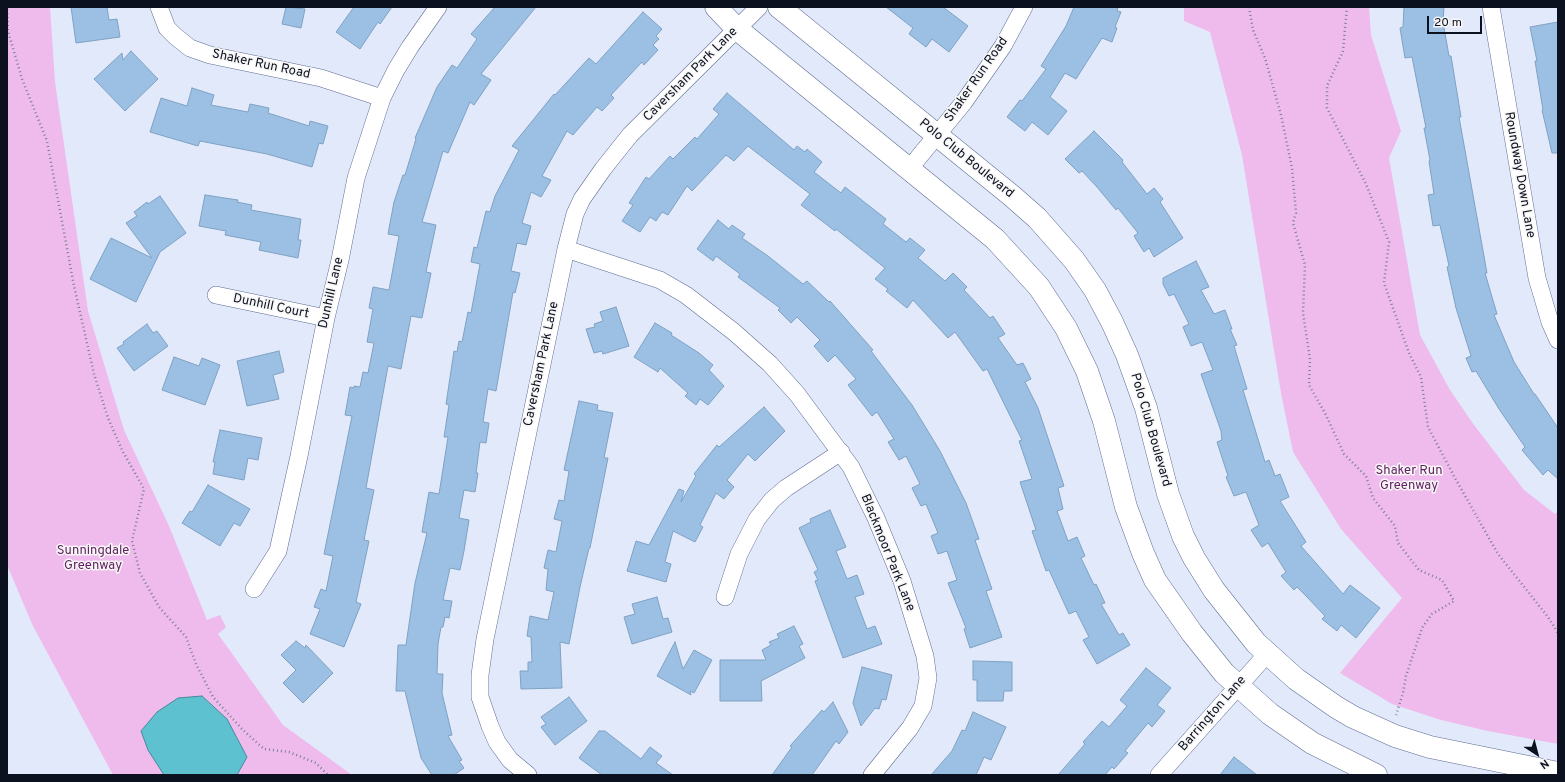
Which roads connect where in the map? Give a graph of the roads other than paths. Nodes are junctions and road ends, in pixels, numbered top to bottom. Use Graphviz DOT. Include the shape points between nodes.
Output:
graph roads {
  1 [pos="159,7"];
  2 [pos="438,7"];
  3 [pos="716,7"];
  4 [pos="759,7"];
  5 [pos="779,7"];
  6 [pos="1024,7"];
  7 [pos="1491,7"];
  8 [pos="737,29"];
  9 [pos="382,98"];
  10 [pos="937,135"];
  11 [pos="909,169"];
  12 [pos="566,249"];
  13 [pos="216,295"];
  14 [pos="326,318"];
  15 [pos="1558,340"];
  16 [pos="841,452"];
  17 [pos="254,589"];
  18 [pos="725,597"];
  19 [pos="1266,654"];
  20 [pos="1238,686"];
  21 [pos="1558,773"];
  22 [pos="528,775"];
  23 [pos="872,775"];
  24 [pos="1159,775"];
  25 [pos="1376,775"];
  1 -- 9 [label="street, Shaker Run Road" via="167,28 190,48 210,55 321,78"];
  2 -- 9 [label="street, Dunhill Lane" via="403,59"];
  3 -- 8 [label="street"];
  4 -- 8 [label="street, Caversham Park Lane"];
  5 -- 10 [label="street, Polo Club Boulevard"];
  6 -- 10 [label="street, Shaker Run Road" via="1003,46 964,102"];
  7 -- 15 [label="street, Roundway Down Lane" via="1537,278"];
  8 -- 11 [label="street"];
  8 -- 12 [label="street, Caversham Park Lane" via="630,136 603,169 575,214"];
  9 -- 14 [label="street, Dunhill Lane" via="356,178"];
  10 -- 11 [label="street, Shaker Run Road"];
  10 -- 19 [label="street, Polo Club Boulevard" via="1037,218 1074,260 1095,290 1127,355 1146,408 1168,494 1183,536 1214,590"];
  11 -- 20 [label="street" via="995,239 1040,287 1066,328 1089,378 1104,421 1126,507 1155,580 1192,633 1224,673"];
  12 -- 16 [label="street, Blackmoor Park Lane" via="660,280 686,295 770,364 797,394"];
  12 -- 22 [label="street, Caversham Park Lane" via="485,639 480,675 480,697 497,742 510,760"];
  13 -- 14 [label="street, Dunhill Court"];
  14 -- 17 [label="street, Dunhill Lane" via="278,551"];
  16 -- 18 [label="street" via="772,500 757,519 739,554"];
  16 -- 23 [label="street, Blackmoor Park Lane" via="876,518 902,582 925,656 928,678 922,706 910,728"];
  19 -- 20 [label="street, Barrington Lane"];
  19 -- 21 [label="street, Polo Club Boulevard" via="1336,707 1389,733 1430,747"];
  20 -- 24 [label="street, Barrington Lane"];
  20 -- 25 [label="street" via="1270,714 1312,744"];
}
